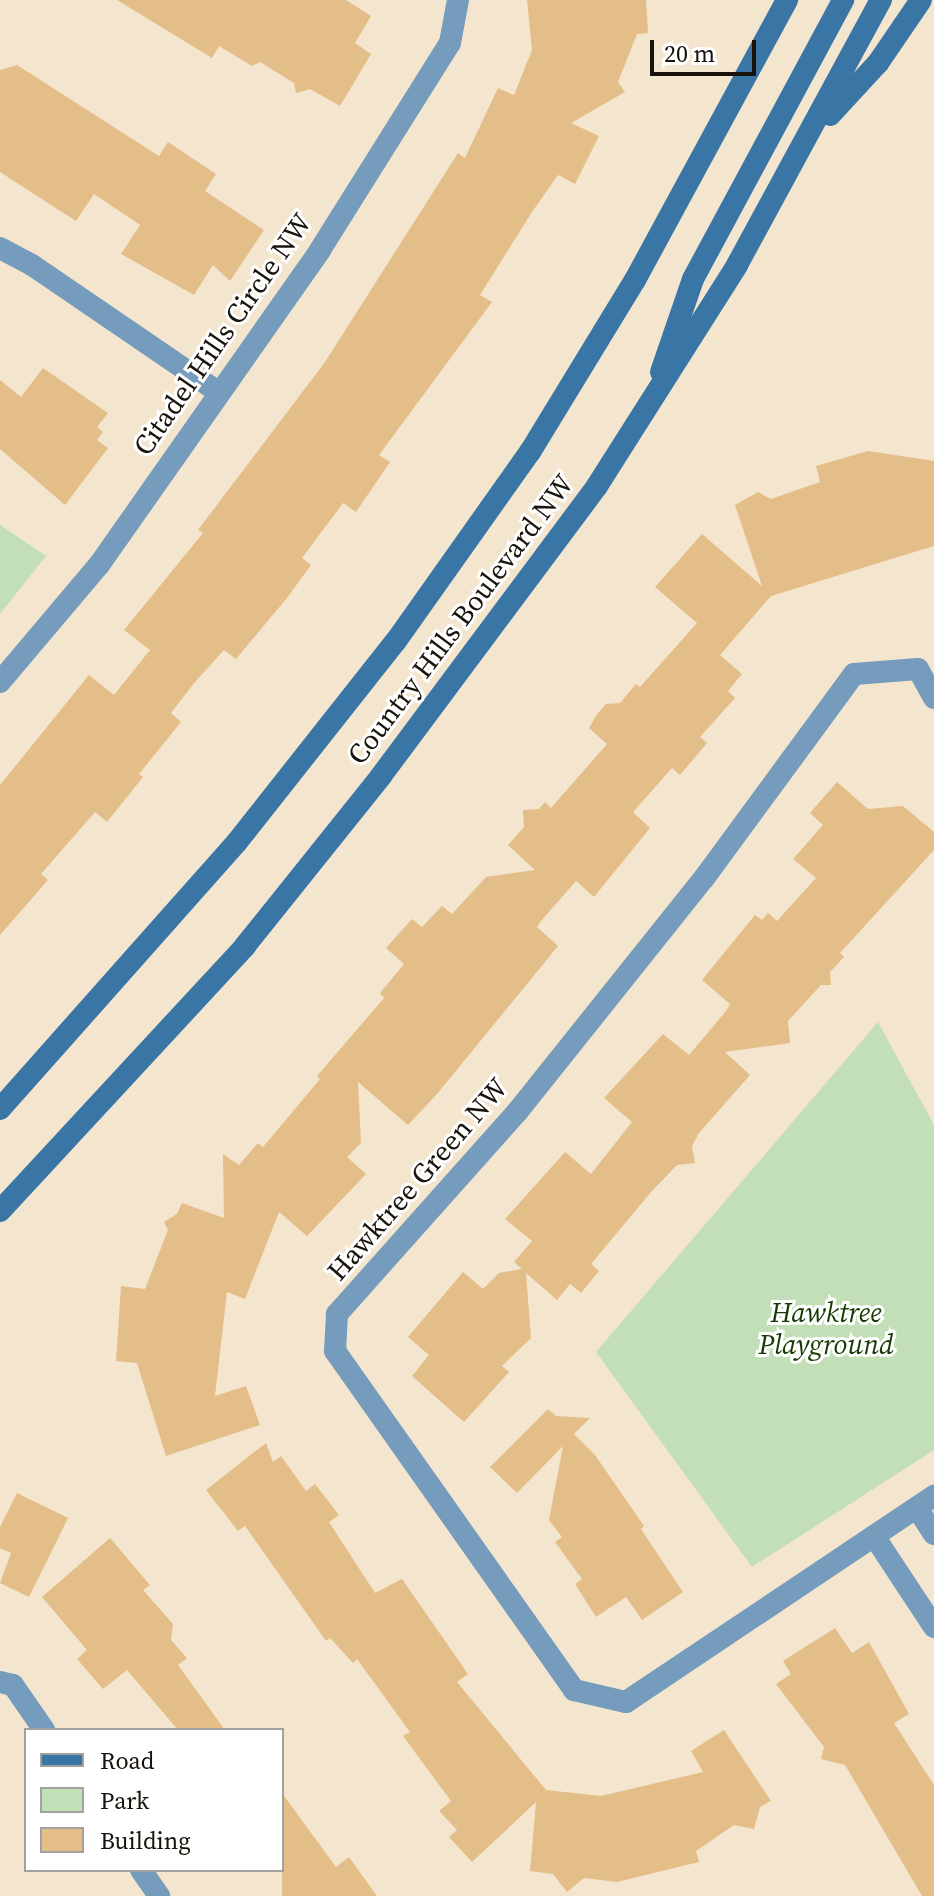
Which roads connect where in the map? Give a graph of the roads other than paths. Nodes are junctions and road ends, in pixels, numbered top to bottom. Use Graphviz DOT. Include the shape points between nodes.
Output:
graph roads {
  1 [pos="458,0"];
  2 [pos="787,0"];
  3 [pos="843,0"];
  4 [pos="881,0"];
  5 [pos="921,0"];
  6 [pos="807,140"];
  7 [pos="0,248"];
  8 [pos="217,391"];
  9 [pos="645,415"];
  10 [pos="0,682"];
  11 [pos="934,698"];
  12 [pos="0,1109"];
  13 [pos="0,1211"];
  14 [pos="925,1502"];
  15 [pos="934,1534"];
  16 [pos="874,1536"];
  17 [pos="934,1627"];
  18 [pos="0,1682"];
  19 [pos="43,1728"];
  20 [pos="142,1872"];
  21 [pos="159,1896"];
  1 -- 8 [label="street, Citadel Hills Circle NW" via="450,43 320,250"];
  2 -- 12 [label="main road, Country Hills Boulevard NW" via="635,280 530,452 431,591 237,842"];
  3 -- 9 [label="main road" via="693,279"];
  4 -- 6 [label="main road, Country Hills Boulevard NW"];
  5 -- 6 [label="main road" via="878,63"];
  6 -- 9 [label="main road, Country Hills Boulevard NW"];
  7 -- 8 [label="street"];
  8 -- 10 [label="street, Citadel Hills Circle NW" via="99,565"];
  9 -- 13 [label="main road, Country Hills Boulevard NW" via="381,776 245,946"];
  11 -- 16 [label="street, Hawktree Green NW" via="918,669 854,674 704,878 517,1112 337,1314 335,1351 574,1690 626,1702"];
  14 -- 15 [label="street, Hawktree Green NW"];
  14 -- 16 [label="street, Hawktree Green NW"];
  16 -- 17 [label="street"];
  18 -- 19 [label="street" via="13,1685"];
  20 -- 21 [label="street"];
}
